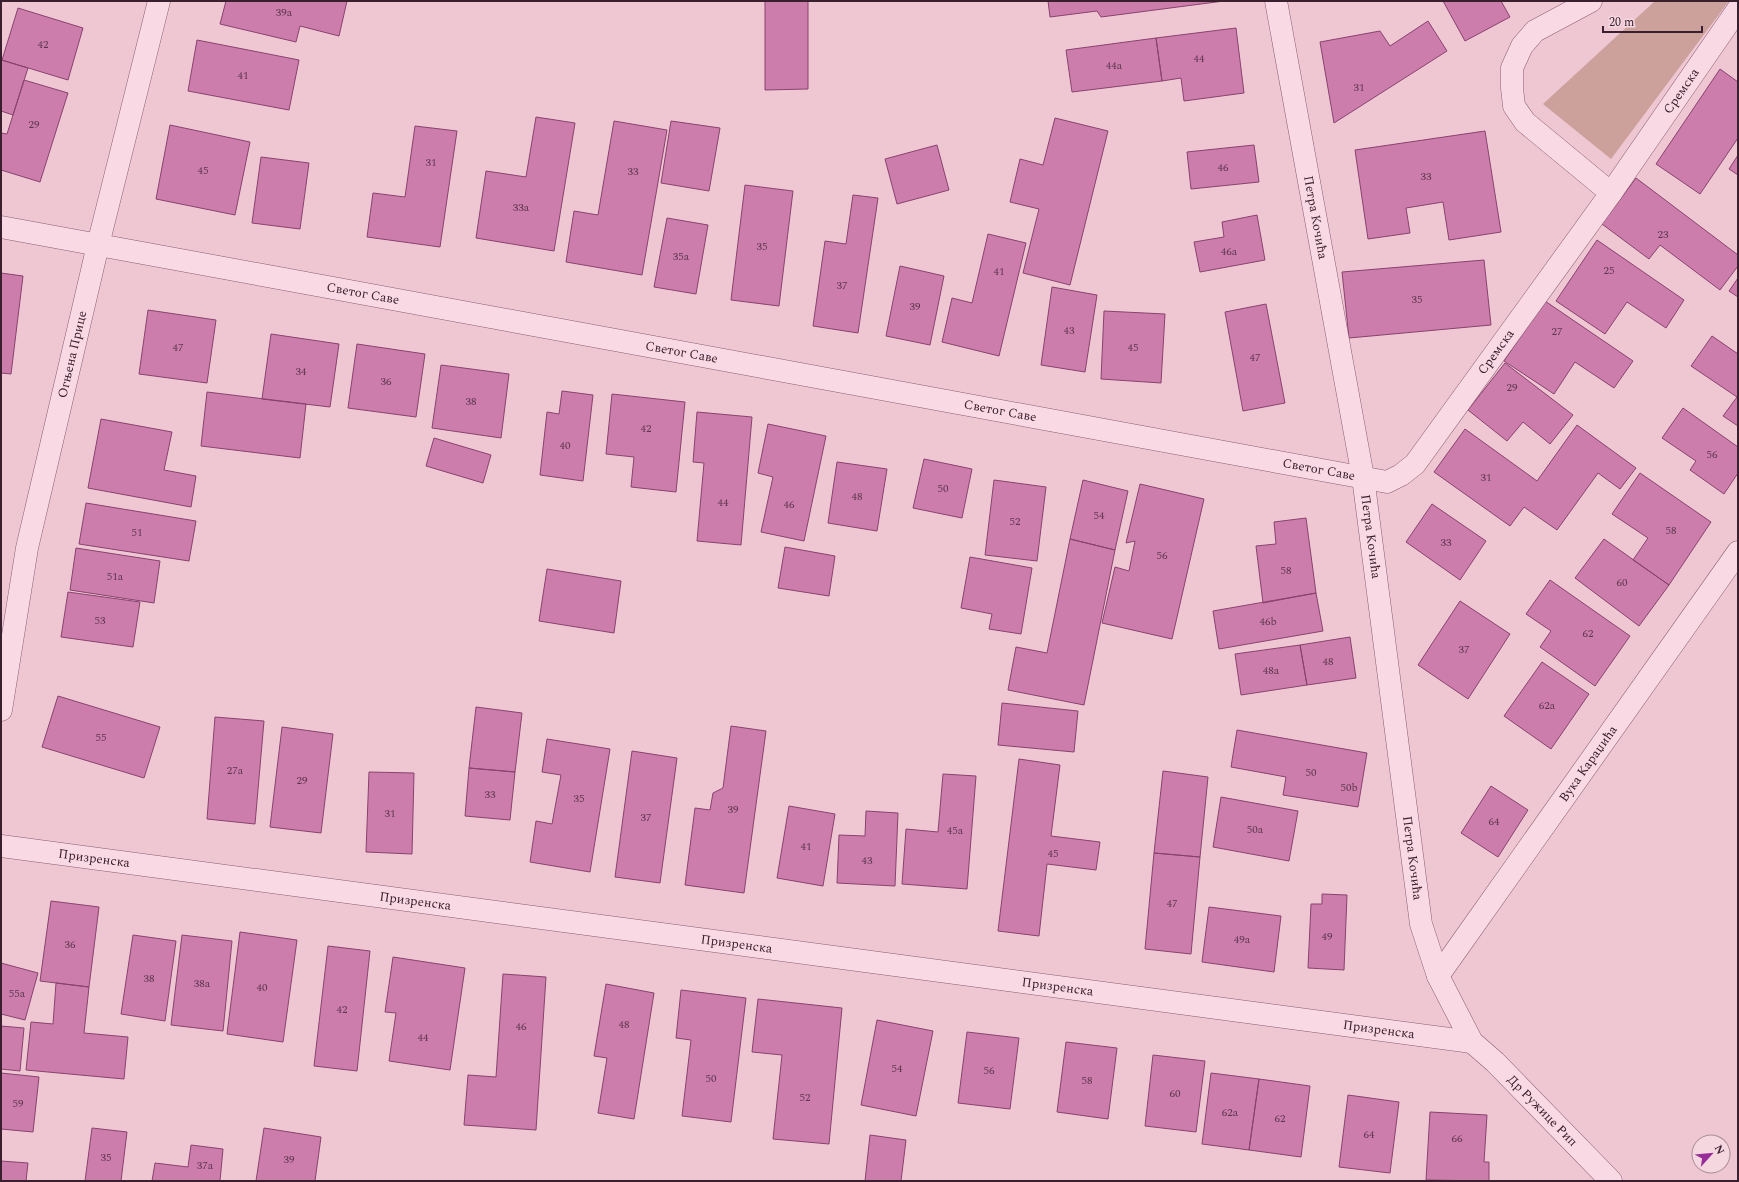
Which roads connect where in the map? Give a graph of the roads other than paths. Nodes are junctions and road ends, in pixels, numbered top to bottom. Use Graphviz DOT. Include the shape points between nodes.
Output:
graph roads {
  1 [pos="159,1"];
  2 [pos="1276,1"];
  3 [pos="1591,1"];
  4 [pos="1738,9"];
  5 [pos="1611,193"];
  6 [pos="1,227"];
  7 [pos="98,245"];
  8 [pos="1363,477"];
  9 [pos="1738,552"];
  10 [pos="1,710"];
  11 [pos="1,846"];
  12 [pos="1438,976"];
  13 [pos="1472,1042"];
  14 [pos="1611,1181"];
  1 -- 7 [label="street, Огњена Прице"];
  2 -- 8 [label="street, Петра Кочића"];
  3 -- 5 [label="street" via="1535,31 1522,46 1512,68 1512,88 1514,106 1525,122"];
  4 -- 5 [label="street, Сремска"];
  5 -- 8 [label="street, Сремска" via="1415,464 1387,482"];
  6 -- 7 [label="street, Светог Саве"];
  7 -- 8 [label="street, Светог Саве"];
  7 -- 10 [label="street, Огњена Прице" via="27,548"];
  8 -- 12 [label="street, Петра Кочића" via="1421,924"];
  9 -- 12 [label="street, Вука Караџића"];
  11 -- 13 [label="street, Призренска"];
  12 -- 13 [label="street, Петра Кочића"];
  13 -- 14 [label="street, Др Ружице Рип" via="1495,1062"];
}
